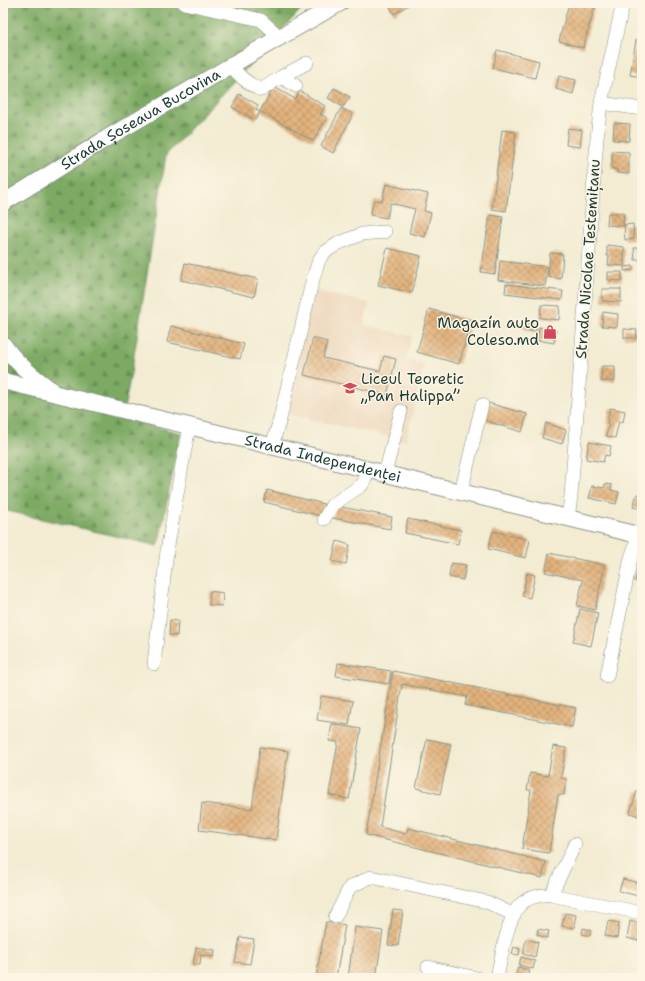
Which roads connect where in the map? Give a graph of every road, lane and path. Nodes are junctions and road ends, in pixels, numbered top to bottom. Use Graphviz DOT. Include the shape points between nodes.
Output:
graph roads {
  1 [pos="184,3"];
  2 [pos="340,3"];
  3 [pos="623,3"];
  4 [pos="280,37"];
  5 [pos="307,63"];
  6 [pos="232,66"];
  7 [pos="281,77"];
  8 [pos="296,86"];
  9 [pos="601,103"];
  10 [pos="642,109"];
  11 [pos="5,205"];
  12 [pos="385,232"];
  13 [pos="3,344"];
  14 [pos="3,381"];
  15 [pos="58,394"];
  16 [pos="482,405"];
  17 [pos="401,411"];
  18 [pos="189,426"];
  19 [pos="272,446"];
  20 [pos="377,472"];
  21 [pos="460,492"];
  22 [pos="324,518"];
  23 [pos="568,518"];
  24 [pos="640,535"];
  25 [pos="154,664"];
  26 [pos="607,676"];
  27 [pos="576,844"];
  28 [pos="551,895"];
  29 [pos="642,913"];
  30 [pos="514,915"];
  31 [pos="335,917"];
  32 [pos="428,967"];
  33 [pos="477,978"];
  34 [pos="497,978"];
  1 -- 4 [label="street" via="261,20"];
  2 -- 4 [label="main road, Strada Șoseaua Bucovina"];
  3 -- 9 [label="street, Strada Nicolae Testemițanu"];
  4 -- 6 [label="main road, Strada Șoseaua Bucovina"];
  5 -- 7 [label="street"];
  6 -- 7 [label="street" via="247,83 260,90"];
  6 -- 11 [label="main road, Strada Șoseaua Bucovina" via="107,138"];
  7 -- 8 [label="street"];
  9 -- 10 [label="street"];
  9 -- 23 [label="street, Strada Nicolae Testemițanu"];
  12 -- 19 [label="street" via="362,234 338,244 324,253 319,260"];
  13 -- 15 [label="main road" via="28,373"];
  14 -- 15 [label="main road, Strada Independenței"];
  15 -- 18 [label="main road, Strada Independenței"];
  16 -- 21 [label="street"];
  17 -- 20 [label="street"];
  18 -- 19 [label="main road, Strada Independenței"];
  18 -- 25 [label="street" via="167,551"];
  19 -- 20 [label="main road, Strada Independenței"];
  20 -- 21 [label="main road, Strada Independenței"];
  20 -- 22 [label="street" via="332,505"];
  21 -- 23 [label="main road, Strada Independenței"];
  23 -- 24 [label="main road, Strada Independenței"];
  24 -- 26 [label="street" via="631,558"];
  27 -- 28 [label="street"];
  28 -- 29 [label="street"];
  28 -- 30 [label="street" via="527,900 519,906"];
  30 -- 31 [label="street" via="487,902 371,878 350,887"];
  30 -- 34 [label="street"];
  32 -- 33 [label="street"];
}
